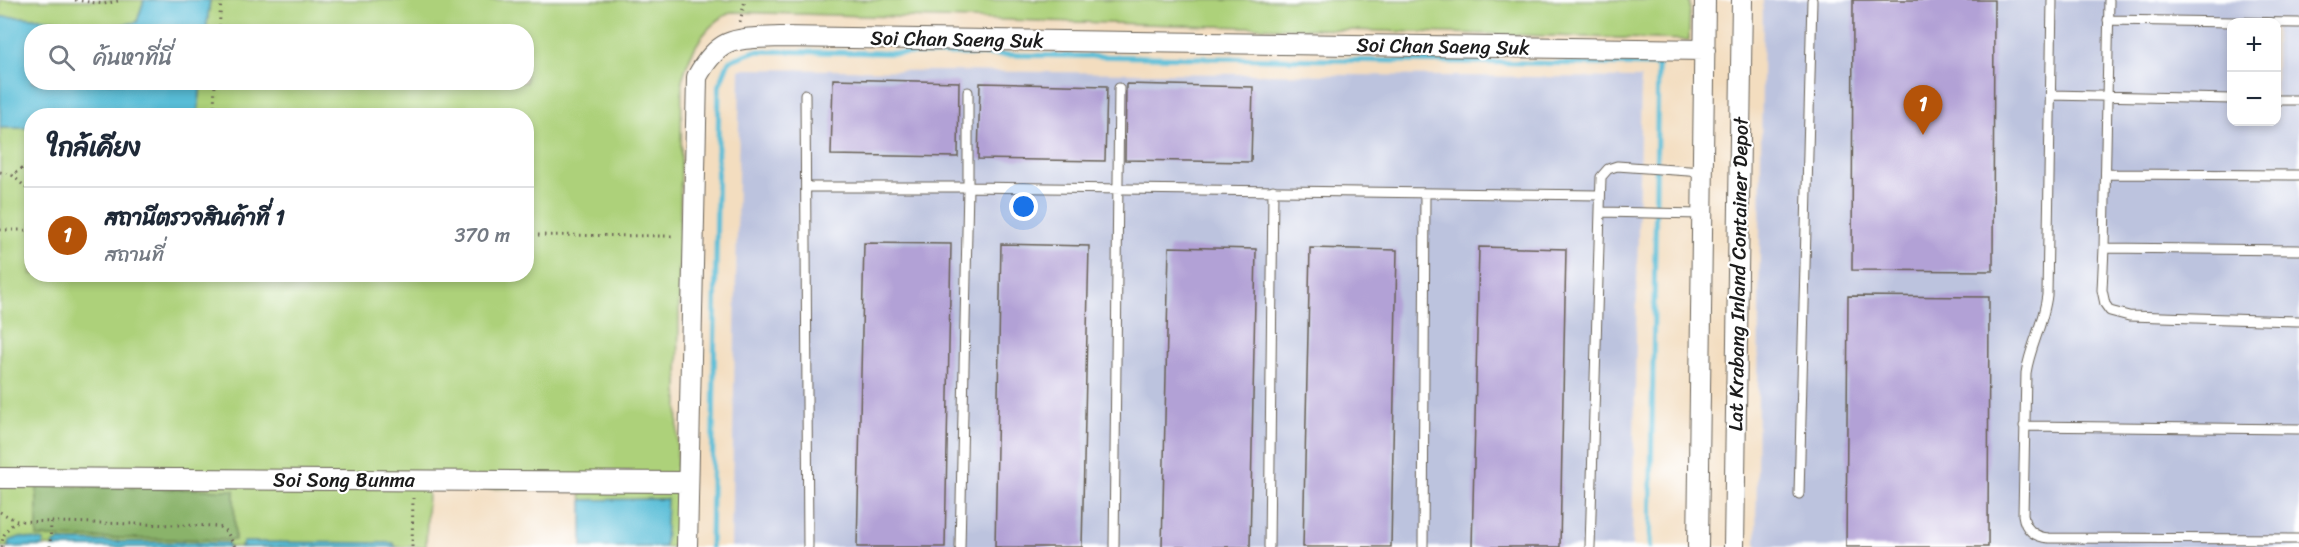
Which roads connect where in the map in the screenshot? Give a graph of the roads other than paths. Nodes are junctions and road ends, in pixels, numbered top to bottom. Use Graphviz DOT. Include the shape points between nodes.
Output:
graph roads {
  1 [pos="1705,0"];
  2 [pos="1742,0"];
  3 [pos="1812,0"];
  4 [pos="2052,0"];
  5 [pos="2109,0"];
  6 [pos="2108,21"];
  7 [pos="2299,22"];
  8 [pos="1704,50"];
  9 [pos="1119,88"];
  10 [pos="968,92"];
  11 [pos="805,94"];
  12 [pos="2050,95"];
  13 [pos="2107,96"];
  14 [pos="2227,99"];
  15 [pos="2281,100"];
  16 [pos="2299,100"];
  17 [pos="1703,172"];
  18 [pos="2106,174"];
  19 [pos="2299,175"];
  20 [pos="807,187"];
  21 [pos="968,187"];
  22 [pos="1118,189"];
  23 [pos="1273,190"];
  24 [pos="1425,193"];
  25 [pos="1600,195"];
  26 [pos="1600,212"];
  27 [pos="1703,214"];
  28 [pos="2104,248"];
  29 [pos="2299,250"];
  30 [pos="2299,321"];
  31 [pos="2024,426"];
  32 [pos="2299,429"];
  33 [pos="0,478"];
  34 [pos="688,482"];
  35 [pos="1798,494"];
  36 [pos="2299,539"];
  37 [pos="687,547"];
  38 [pos="808,547"];
  39 [pos="960,547"];
  40 [pos="1114,547"];
  41 [pos="1269,547"];
  42 [pos="1423,547"];
  43 [pos="1590,547"];
  44 [pos="1698,547"];
  45 [pos="1734,547"];
  1 -- 8 [label="street, Lat Krabang Inland Container Depot"];
  2 -- 45 [label="street, Lat Krabang Inland Container Depot"];
  3 -- 35 [label="lane"];
  4 -- 12 [label="lane"];
  5 -- 6 [label="lane"];
  6 -- 7 [label="lane"];
  6 -- 13 [label="lane"];
  8 -- 17 [label="street, Lat Krabang Inland Container Depot"];
  8 -- 34 [label="street, Soi Chan Saeng Suk" via="735,39 707,59 697,77"];
  9 -- 22 [label="lane"];
  10 -- 21 [label="lane"];
  11 -- 20 [label="lane"];
  12 -- 13 [label="lane"];
  12 -- 31 [label="lane" via="2047,295 2028,356"];
  13 -- 14 [label="lane"];
  13 -- 18 [label="lane"];
  15 -- 16 [label="lane"];
  17 -- 25 [label="lane" via="1617,166 1602,177"];
  17 -- 27 [label="street, Lat Krabang Inland Container Depot"];
  18 -- 19 [label="lane"];
  18 -- 28 [label="lane"];
  20 -- 21 [label="lane"];
  20 -- 38 [label="lane"];
  21 -- 22 [label="lane"];
  21 -- 39 [label="lane"];
  22 -- 23 [label="lane"];
  22 -- 40 [label="lane"];
  23 -- 24 [label="lane"];
  23 -- 41 [label="lane"];
  24 -- 25 [label="lane"];
  24 -- 42 [label="lane"];
  25 -- 26 [label="lane"];
  26 -- 27 [label="lane"];
  26 -- 43 [label="lane"];
  27 -- 44 [label="street, Lat Krabang Inland Container Depot"];
  28 -- 29 [label="lane"];
  28 -- 30 [label="lane" via="2102,290 2110,311 2129,316"];
  31 -- 32 [label="lane"];
  31 -- 36 [label="lane" via="2024,520 2039,537"];
  33 -- 34 [label="street, Soi Song Bunma"];
  34 -- 37 [label="street"];
}
